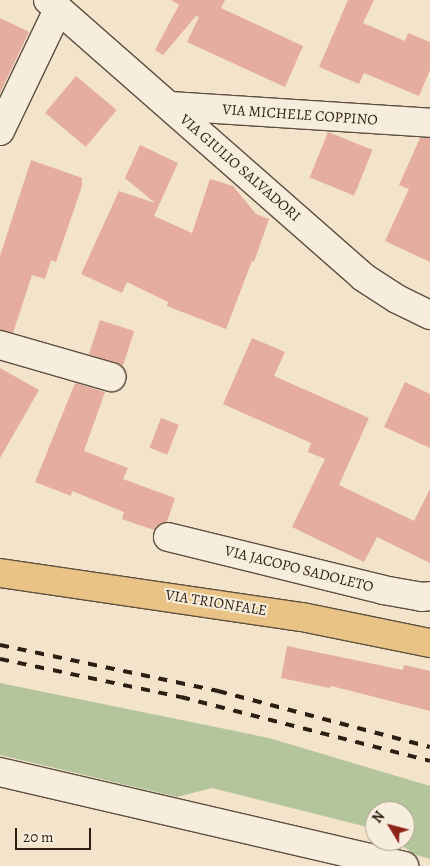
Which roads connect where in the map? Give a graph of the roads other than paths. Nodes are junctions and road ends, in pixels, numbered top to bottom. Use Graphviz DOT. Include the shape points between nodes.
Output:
graph roads {
  1 [pos="53,5"];
  2 [pos="170,106"];
  3 [pos="430,123"];
  4 [pos="0,132"];
  5 [pos="430,315"];
  6 [pos="0,345"];
  7 [pos="111,377"];
  8 [pos="168,537"];
  9 [pos="0,573"];
  10 [pos="430,596"];
  11 [pos="430,643"];
  12 [pos="0,772"];
  13 [pos="404,866"];
  1 -- 2 [label="street, VIA GIULIO SALVADORI"];
  1 -- 4 [label="street"];
  2 -- 3 [label="street, VIA MICHELE COPPINO"];
  2 -- 5 [label="street, VIA GIULIO SALVADORI" via="363,276"];
  6 -- 7 [label="street"];
  8 -- 10 [label="street, VIA JACOPO SADOLETO" via="383,590"];
  9 -- 11 [label="main road, VIA TRIONFALE" via="302,617"];
  12 -- 13 [label="street"];
}
